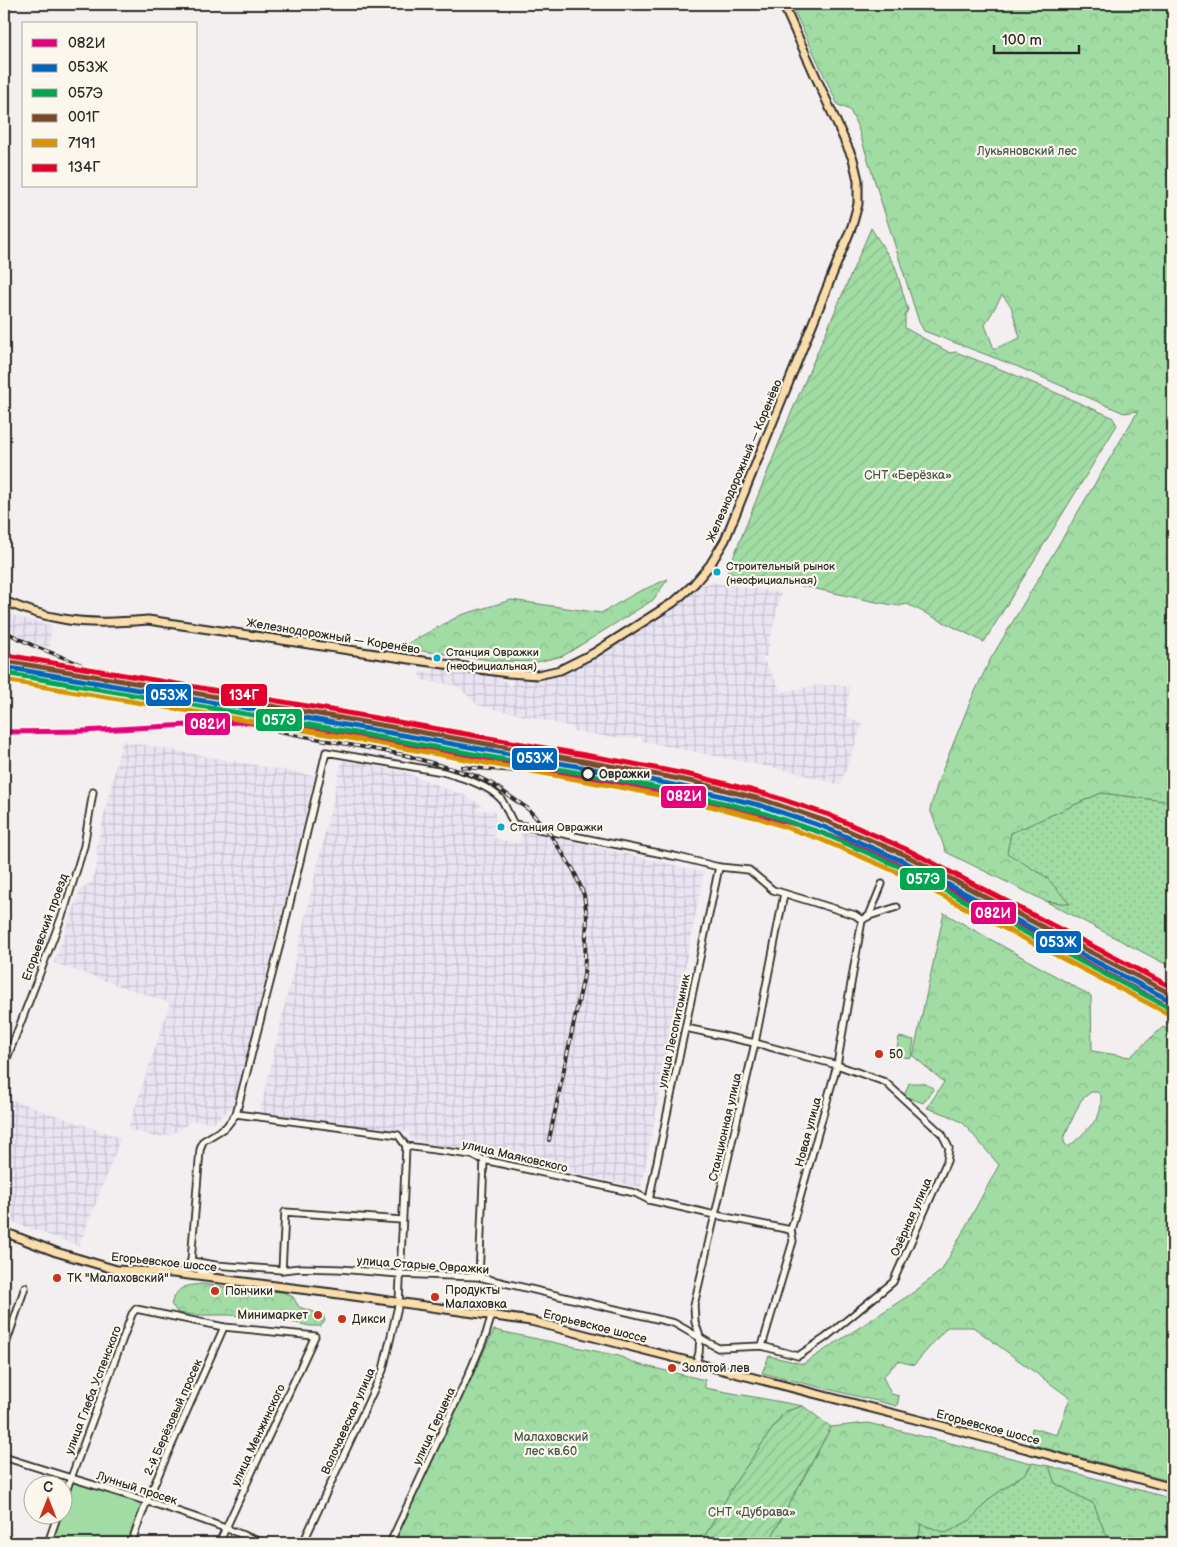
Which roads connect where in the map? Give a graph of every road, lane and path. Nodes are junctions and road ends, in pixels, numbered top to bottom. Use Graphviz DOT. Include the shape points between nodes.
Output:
graph roads {
  1 [pos="783,4"];
  2 [pos="4,601"];
  3 [pos="93,792"];
  4 [pos="719,867"];
  5 [pos="882,884"];
  6 [pos="784,894"];
  7 [pos="897,907"];
  8 [pos="869,916"];
  9 [pos="862,920"];
  10 [pos="686,1028"];
  11 [pos="755,1043"];
  12 [pos="837,1065"];
  13 [pos="4,1066"];
  14 [pos="236,1114"];
  15 [pos="406,1146"];
  16 [pos="484,1160"];
  17 [pos="649,1200"];
  18 [pos="715,1215"];
  19 [pos="402,1220"];
  20 [pos="791,1230"];
  21 [pos="4,1232"];
  22 [pos="191,1261"];
  23 [pos="282,1270"];
  24 [pos="173,1273"];
  25 [pos="399,1274"];
  26 [pos="478,1277"];
  27 [pos="218,1280"];
  28 [pos="25,1287"];
  29 [pos="399,1302"];
  30 [pos="492,1314"];
  31 [pos="224,1327"];
  32 [pos="700,1338"];
  33 [pos="762,1346"];
  34 [pos="4,1350"];
  35 [pos="696,1363"];
  36 [pos="4,1457"];
  37 [pos="58,1474"];
  38 [pos="72,1475"];
  39 [pos="72,1478"];
  40 [pos="1173,1488"];
  41 [pos="147,1501"];
  42 [pos="55,1524"];
  43 [pos="226,1528"];
  44 [pos="48,1543"];
  45 [pos="131,1543"];
  46 [pos="219,1543"];
  47 [pos="263,1543"];
  48 [pos="303,1543"];
  49 [pos="390,1543"];
  1 -- 2 [label="main road, Железнодорожный — Коренёво" via="853,160 858,180 858,204 831,280 725,540 710,565 674,602 594,653 560,670 538,675 148,620 64,620"];
  3 -- 13 [label="street, Егорьевский проезд" via="84,846 65,908"];
  4 -- 6 [label="street" via="749,870 773,890"];
  4 -- 10 [label="street, улица Лесопитомник"];
  4 -- 14 [label="street" via="514,824 500,798 485,787 443,772 326,752"];
  5 -- 8 [label="street"];
  6 -- 9 [label="street" via="855,915"];
  6 -- 11 [label="street, Станционная улица"];
  7 -- 8 [label="street"];
  8 -- 9 [label="street"];
  9 -- 12 [label="street, Новая улица"];
  10 -- 11 [label="street"];
  10 -- 17 [label="street, улица Лесопитомник"];
  11 -- 12 [label="street"];
  11 -- 18 [label="street, Станционная улица"];
  12 -- 20 [label="street, Новая улица"];
  12 -- 33 [label="street, Озёрная улица" via="885,1082 942,1134 949,1148 947,1161 893,1282 798,1356"];
  14 -- 15 [label="street, улица Маяковского" via="398,1135"];
  14 -- 22 [label="street" via="226,1127 204,1141 200,1150"];
  15 -- 16 [label="street, улица Маяковского" via="472,1155"];
  15 -- 19 [label="street, Волочаевская улица"];
  16 -- 17 [label="street, улица Маяковского" via="635,1194"];
  16 -- 26 [label="street"];
  17 -- 18 [label="street, улица Маяковского"];
  18 -- 20 [label="street, улица Маяковского"];
  18 -- 32 [label="street, Станционная улица" via="694,1305"];
  19 -- 23 [label="street" via="285,1212"];
  19 -- 25 [label="street, Волочаевская улица"];
  20 -- 33 [label="street, Новая улица" via="793,1241"];
  21 -- 24 [label="main road, Егорьевское шоссе" via="117,1270"];
  22 -- 23 [label="street, улица Старые Овражки"];
  22 -- 24 [label="street" via="186,1270"];
  22 -- 27 [label="street" via="201,1272"];
  23 -- 25 [label="street, улица Старые Овражки" via="340,1269"];
  24 -- 27 [label="main road, Егорьевское шоссе"];
  25 -- 26 [label="street, улица Старые Овражки"];
  25 -- 29 [label="street, Волочаевская улица"];
  26 -- 32 [label="street, улица Старые Овражки" via="674,1323"];
  27 -- 29 [label="main road, Егорьевское шоссе"];
  28 -- 34 [label="street"];
  29 -- 30 [label="main road, Егорьевское шоссе"];
  29 -- 48 [label="street, Волочаевская улица" via="383,1370"];
  30 -- 35 [label="main road, Егорьевское шоссе"];
  30 -- 49 [label="street, улица Герцена" via="468,1376"];
  31 -- 38 [label="street, улица Глеба Успенского" via="136,1309"];
  31 -- 41 [label="street, 2-й Берёзовый просек"];
  31 -- 43 [label="street, улица Менжинского" via="315,1336"];
  32 -- 33 [label="street, улица Старые Овражки" via="718,1348"];
  32 -- 35 [label="street, Станционная улица"];
  35 -- 40 [label="main road, Егорьевское шоссе"];
  36 -- 37 [label="street, Лунный просек"];
  39 -- 41 [label="street, Лунный просек"];
  41 -- 43 [label="street, Лунный просек"];
  41 -- 45 [label="street, 2-й Берёзовый просек"];
  42 -- 44 [label="street"];
  43 -- 46 [label="street, улица Менжинского"];
  43 -- 47 [label="street, Лунный просек"];
}
